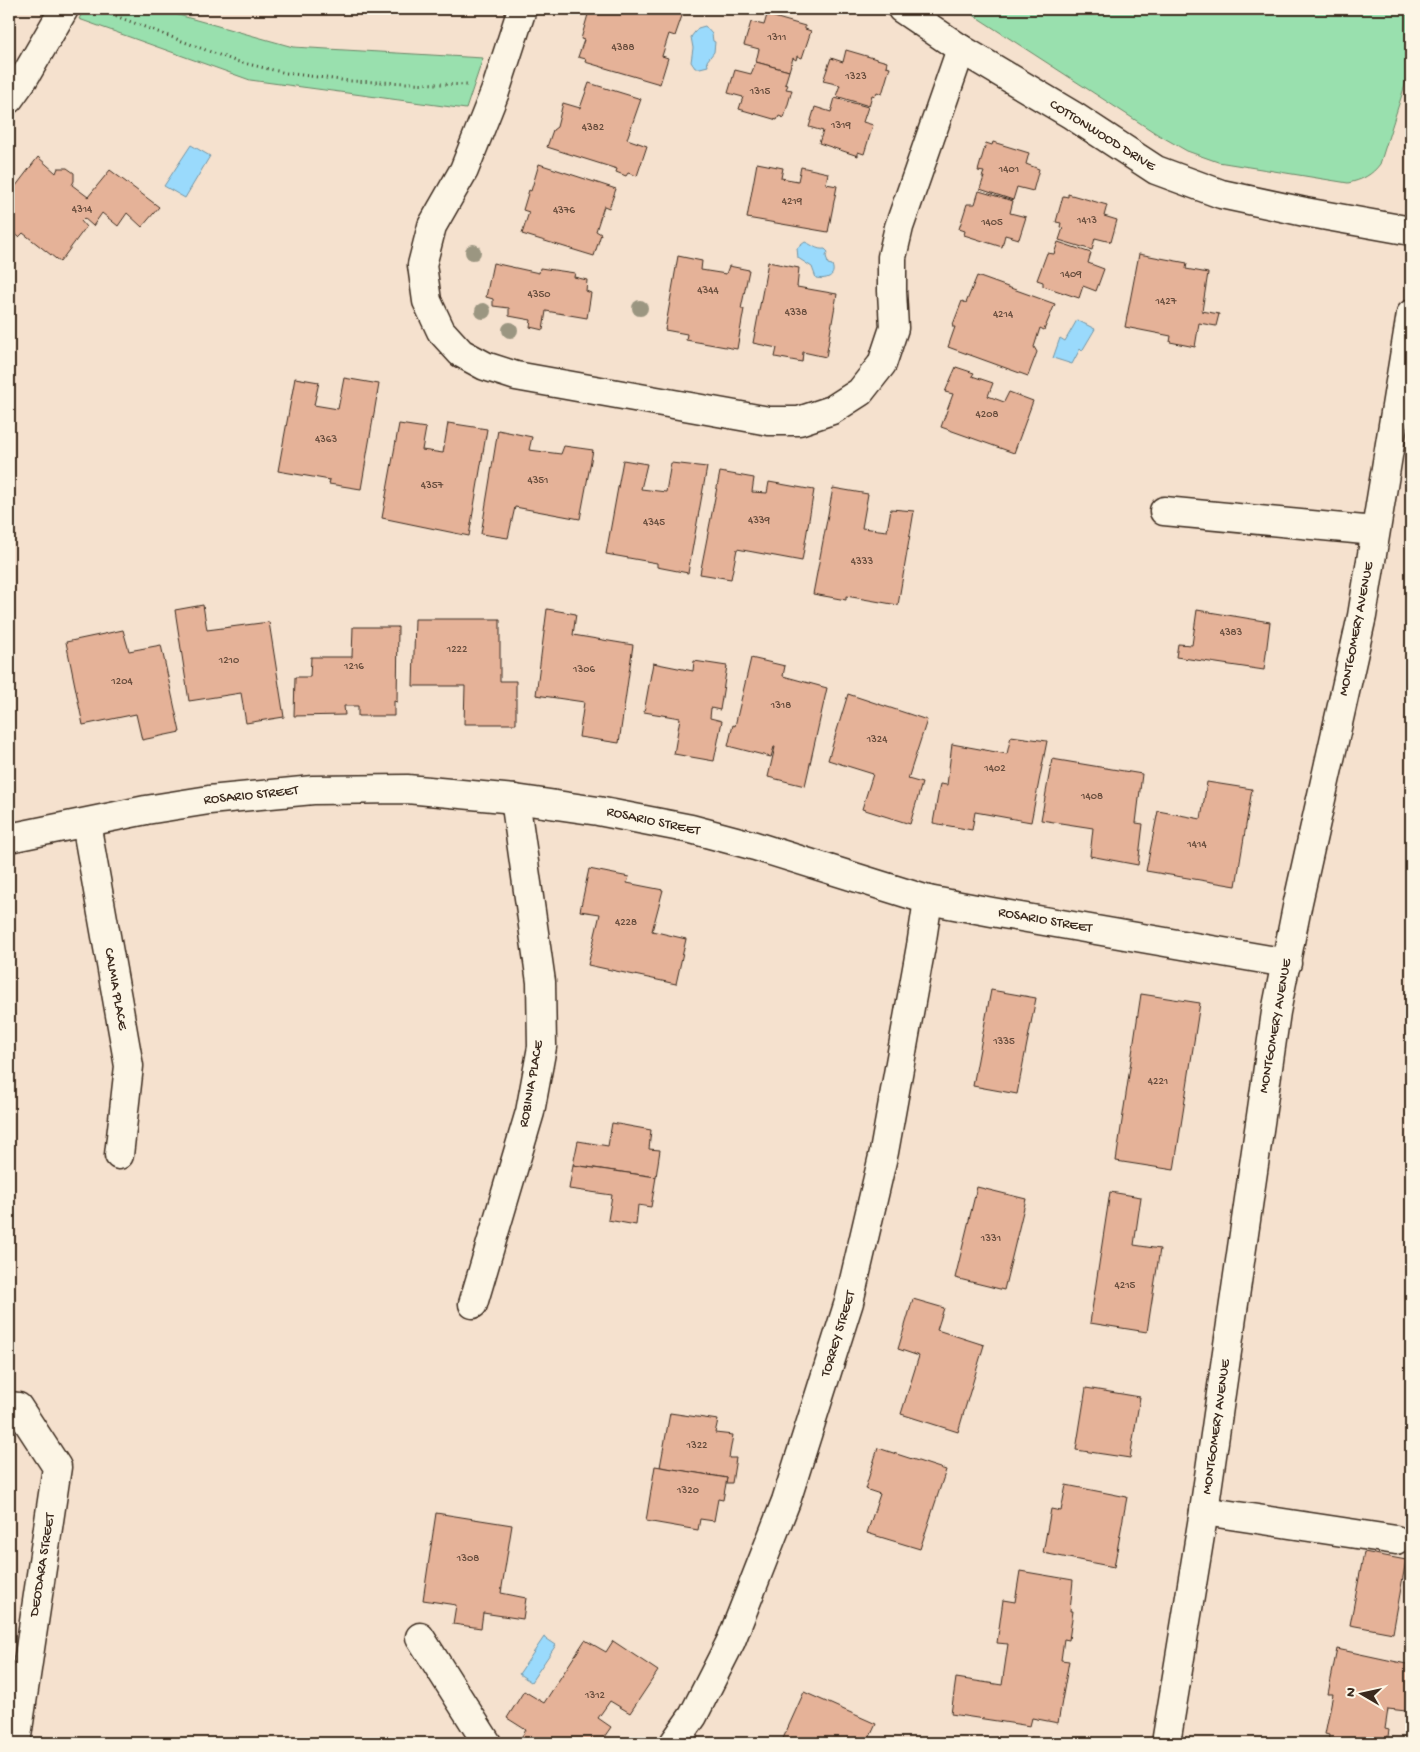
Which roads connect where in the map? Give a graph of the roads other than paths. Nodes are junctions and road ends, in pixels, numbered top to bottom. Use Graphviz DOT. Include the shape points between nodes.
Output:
graph roads {
  1 [pos="64,9"];
  2 [pos="522,9"];
  3 [pos="902,9"];
  4 [pos="961,49"];
  5 [pos="9,99"];
  6 [pos="1411,231"];
  7 [pos="1411,314"];
  8 [pos="1164,511"];
  9 [pos="1375,531"];
  10 [pos="515,799"];
  11 [pos="86,823"];
  12 [pos="9,838"];
  13 [pos="928,900"];
  14 [pos="1287,963"];
  15 [pos="119,1155"];
  16 [pos="473,1304"];
  17 [pos="9,1406"];
  18 [pos="1204,1511"];
  19 [pos="1396,1540"];
  20 [pos="420,1637"];
  21 [pos="16,1743"];
  22 [pos="487,1743"];
  23 [pos="674,1743"];
  24 [pos="1166,1743"];
  1 -- 5 [label="street"];
  2 -- 4 [label="street" via="495,92 464,170 432,226 422,265 428,301 441,330 461,353 485,366 516,376 769,421 799,421 832,410 860,392 882,364 894,328 892,256 899,227"];
  3 -- 4 [label="street, COTTONWOOD DRIVE"];
  4 -- 6 [label="street, COTTONWOOD DRIVE" via="1156,170 1221,194"];
  7 -- 9 [label="street, MONTGOMERY AVENUE"];
  8 -- 9 [label="street"];
  9 -- 14 [label="street, MONTGOMERY AVENUE" via="1362,616"];
  10 -- 11 [label="street, ROSARIO STREET" via="407,788 313,790 209,800"];
  10 -- 13 [label="street, ROSARIO STREET" via="691,829"];
  10 -- 16 [label="street, ROBINIA PLACE" via="541,982 542,1047 530,1112"];
  11 -- 12 [label="street, ROSARIO STREET"];
  11 -- 15 [label="street, CALMIA PLACE" via="129,1066"];
  13 -- 14 [label="street, ROSARIO STREET"];
  13 -- 23 [label="street, TORREY STREET" via="884,1152 850,1302 786,1501 732,1641 693,1716"];
  14 -- 18 [label="street, MONTGOMERY AVENUE" via="1276,1012"];
  17 -- 21 [label="street, DEODARA STREET" via="18,1407 58,1468"];
  18 -- 19 [label="street"];
  18 -- 24 [label="street, MONTGOMERY AVENUE"];
  20 -- 22 [label="street"];
}
